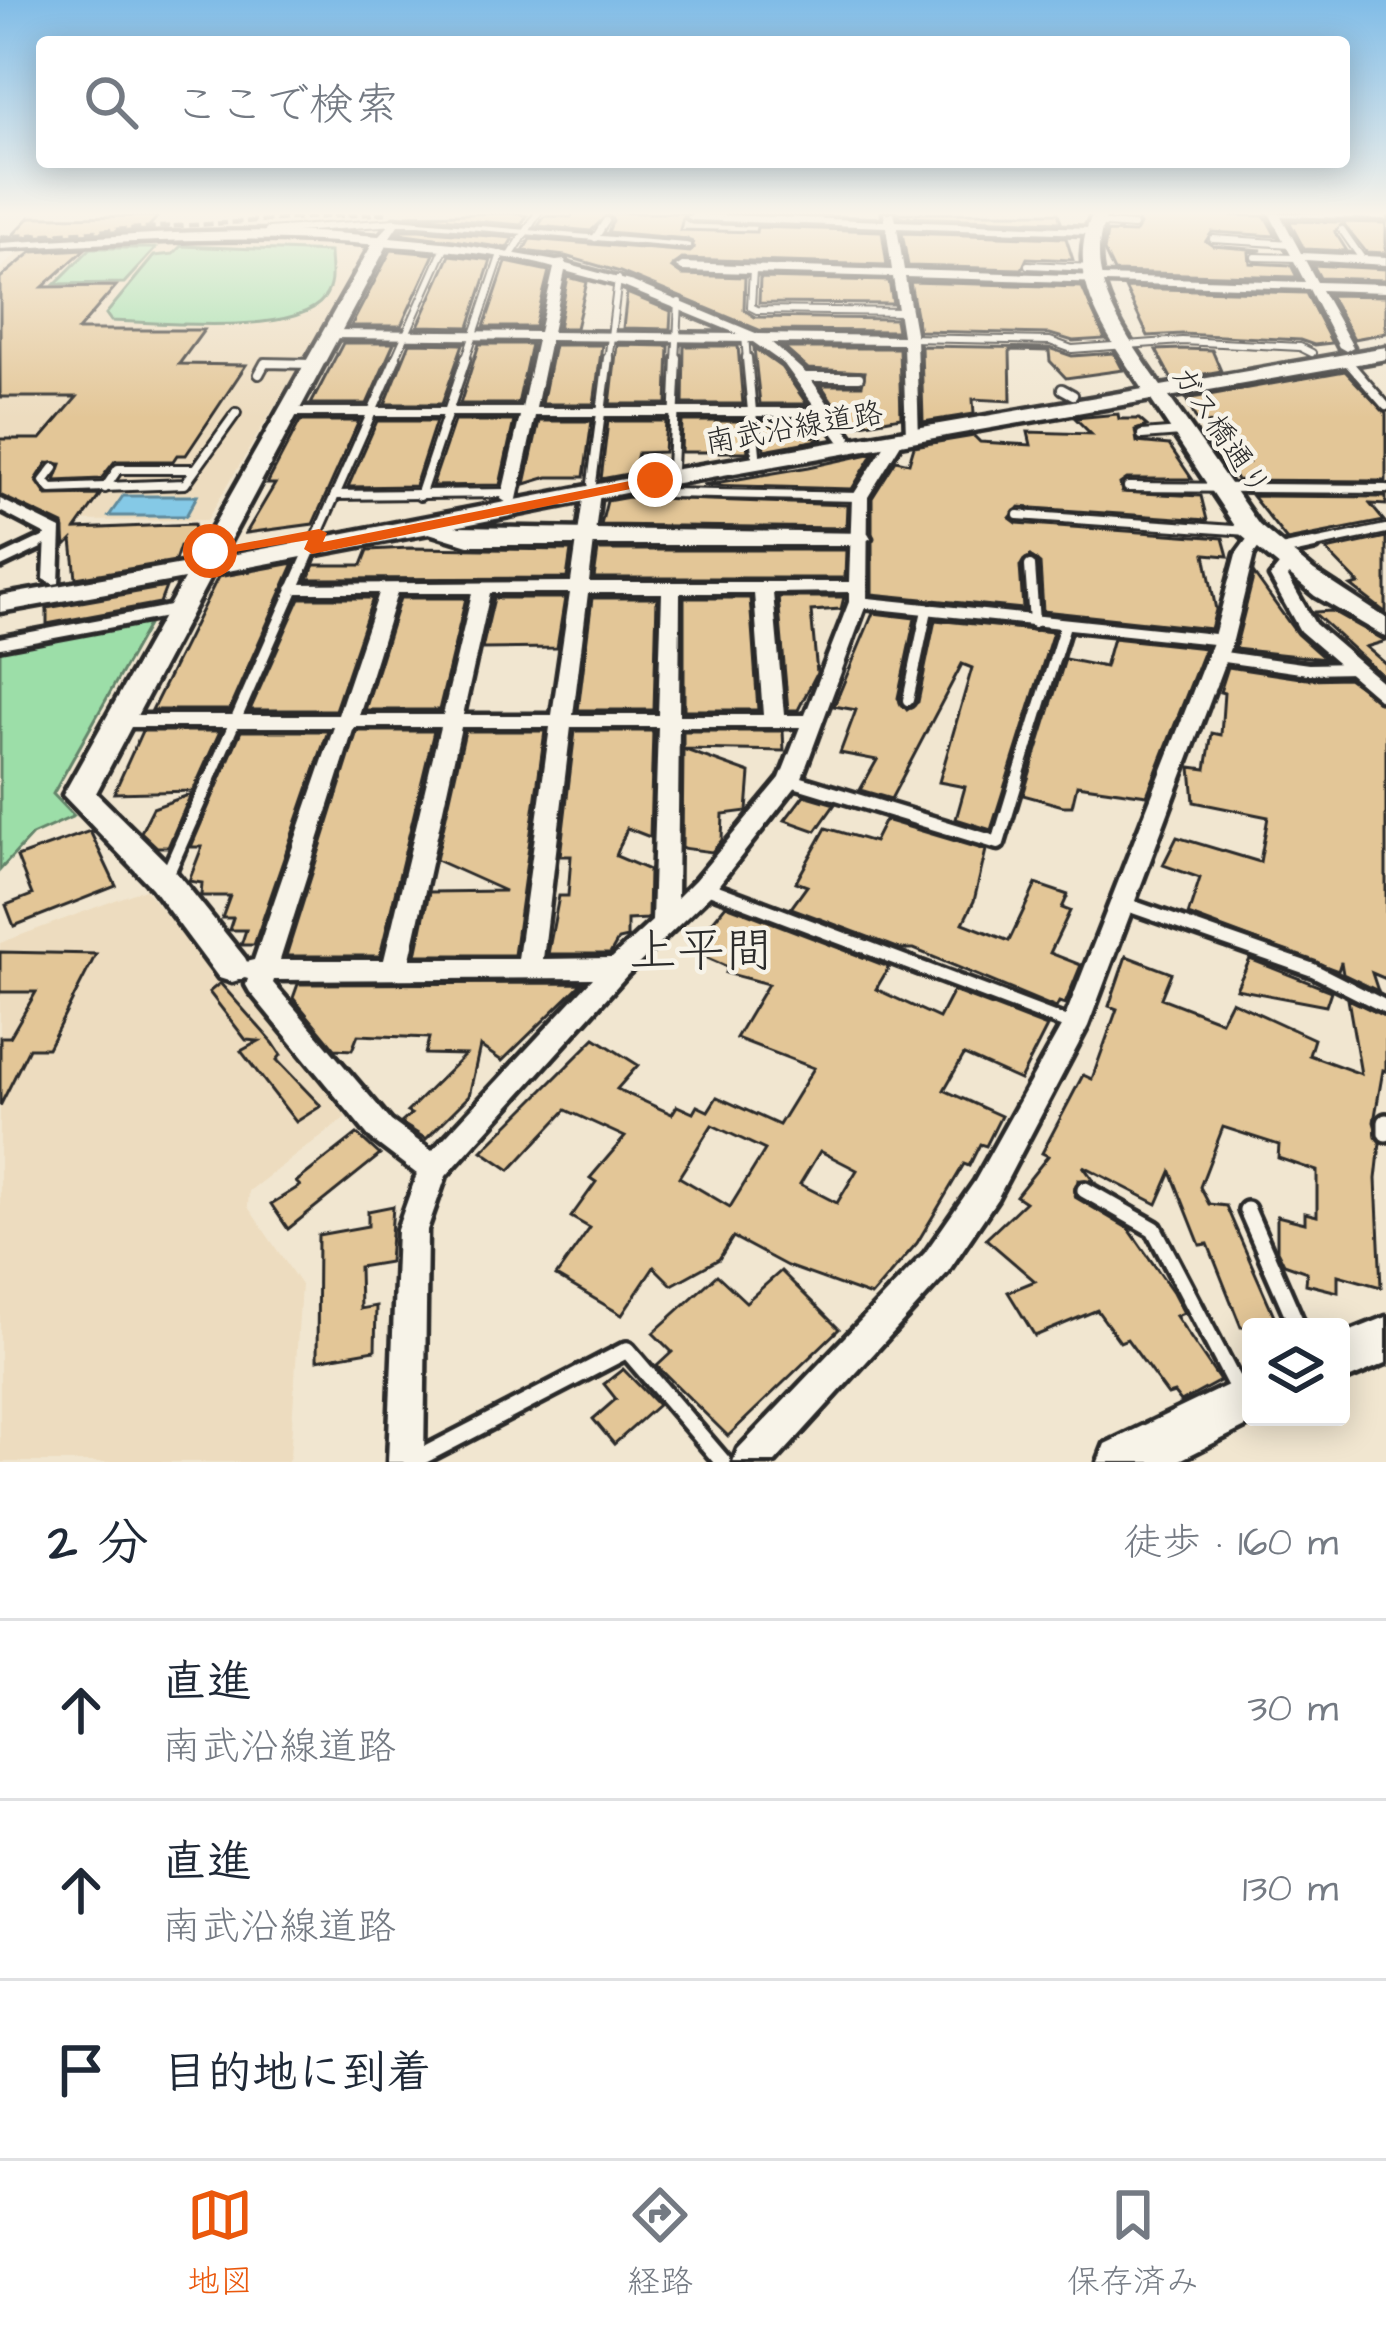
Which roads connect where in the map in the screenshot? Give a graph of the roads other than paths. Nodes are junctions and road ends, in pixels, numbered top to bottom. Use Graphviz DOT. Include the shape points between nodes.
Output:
graph roads {
  1 [pos="360,281"];
  2 [pos="430,281"];
  3 [pos="495,281"];
  4 [pos="557,281"];
  5 [pos="618,281"];
  6 [pos="624,281"];
  7 [pos="681,281"];
  8 [pos="752,281"];
  9 [pos="899,281"];
  10 [pos="1096,281"];
  11 [pos="1218,281"];
  12 [pos="1310,281"];
  13 [pos="1313,286"];
  14 [pos="1386,288"];
  15 [pos="679,302"];
  16 [pos="905,312"];
  17 [pos="329,334"];
  18 [pos="406,334"];
  19 [pos="474,334"];
  20 [pos="545,335"];
  21 [pos="611,335"];
  22 [pos="676,335"];
  23 [pos="749,335"];
  24 [pos="909,339"];
  25 [pos="1386,341"];
  26 [pos="1121,342"];
  27 [pos="1312,353"];
  28 [pos="1386,353"];
  29 [pos="1346,354"];
  30 [pos="312,364"];
  31 [pos="259,374"];
  32 [pos="802,377"];
  33 [pos="860,377"];
  34 [pos="1152,386"];
  35 [pos="1386,406"];
  36 [pos="287,412"];
  37 [pos="370,412"];
  38 [pos="448,412"];
  39 [pos="528,412"];
  40 [pos="601,412"];
  41 [pos="675,412"];
  42 [pos="752,412"];
  43 [pos="822,412"];
  44 [pos="236,413"];
  45 [pos="1181,432"];
  46 [pos="908,433"];
  47 [pos="1142,435"];
  48 [pos="844,438"];
  49 [pos="756,454"];
  50 [pos="54,468"];
  51 [pos="195,469"];
  52 [pos="664,474"];
  53 [pos="592,487"];
  54 [pos="1128,487"];
  55 [pos="105,488"];
  56 [pos="1218,488"];
  57 [pos="1386,489"];
  58 [pos="335,495"];
  59 [pos="420,496"];
  60 [pos="509,496"];
  61 [pos="860,497"];
  62 [pos="0,504"];
  63 [pos="1018,515"];
  64 [pos="428,527"];
  65 [pos="1386,530"];
  66 [pos="55,536"];
  67 [pos="859,538"];
  68 [pos="584,539"];
  69 [pos="315,541"];
  70 [pos="1267,547"];
  71 [pos="204,560"];
  72 [pos="0,562"];
  73 [pos="1030,566"];
  74 [pos="52,579"];
  75 [pos="577,587"];
  76 [pos="671,587"];
  77 [pos="763,587"];
  78 [pos="296,588"];
  79 [pos="390,588"];
  80 [pos="482,588"];
  81 [pos="0,589"];
  82 [pos="858,594"];
  83 [pos="0,604"];
  84 [pos="176,610"];
  85 [pos="927,610"];
  86 [pos="1034,622"];
  87 [pos="1383,624"];
  88 [pos="1065,626"];
  89 [pos="0,643"];
  90 [pos="1220,648"];
  91 [pos="1354,668"];
  92 [pos="1386,695"];
  93 [pos="908,700"];
  94 [pos="118,721"];
  95 [pos="235,721"];
  96 [pos="345,721"];
  97 [pos="451,721"];
  98 [pos="559,721"];
  99 [pos="668,721"];
  100 [pos="774,721"];
  101 [pos="813,721"];
  102 [pos="790,780"];
  103 [pos="164,880"];
  104 [pos="704,886"];
  105 [pos="1122,903"];
  106 [pos="664,924"];
  107 [pos="618,968"];
  108 [pos="246,969"];
  109 [pos="395,969"];
  110 [pos="529,969"];
  111 [pos="1386,1007"];
  112 [pos="1075,1026"];
  113 [pos="1386,1122"];
  114 [pos="1386,1132"];
  115 [pos="434,1169"];
  116 [pos="1085,1190"];
  117 [pos="1246,1210"];
  118 [pos="1294,1318"];
  119 [pos="1386,1340"];
  120 [pos="1350,1355"];
  121 [pos="1242,1391"];
  122 [pos="1242,1402"];
  123 [pos="408,1462"];
  124 [pos="723,1462"];
  125 [pos="751,1462"];
  126 [pos="1123,1462"];
  1 -- 17 [label="street"];
  2 -- 18 [label="lane"];
  3 -- 19 [label="lane"];
  4 -- 20 [label="street"];
  5 -- 21 [label="lane"];
  6 -- 15 [label="street"];
  7 -- 15 [label="street"];
  8 -- 16 [label="lane" via="757,310"];
  9 -- 16 [label="street"];
  10 -- 26 [label="street, ガス橋通り"];
  11 -- 13 [label="street"];
  12 -- 13 [label="street"];
  13 -- 14 [label="street"];
  13 -- 29 [label="street"];
  15 -- 22 [label="lane"];
  15 -- 23 [label="street"];
  16 -- 24 [label="street"];
  17 -- 18 [label="street"];
  17 -- 30 [label="street"];
  18 -- 19 [label="street"];
  18 -- 37 [label="lane"];
  19 -- 20 [label="street"];
  19 -- 38 [label="lane"];
  20 -- 21 [label="street"];
  20 -- 39 [label="street"];
  21 -- 22 [label="street"];
  21 -- 40 [label="lane"];
  22 -- 23 [label="street"];
  22 -- 41 [label="lane"];
  23 -- 24 [label="street"];
  23 -- 32 [label="street"];
  23 -- 42 [label="lane"];
  24 -- 26 [label="lane" via="1050,341 1072,349"];
  24 -- 46 [label="street"];
  25 -- 29 [label="street, 南武沿線道路"];
  26 -- 27 [label="lane"];
  26 -- 34 [label="street, ガス橋通り"];
  27 -- 29 [label="street, 南武沿線道路"];
  27 -- 34 [label="street, 南武沿線道路"];
  28 -- 29 [label="street, 南武沿線道路"];
  29 -- 34 [label="street, 南武沿線道路"];
  29 -- 35 [label="lane"];
  30 -- 31 [label="lane" via="265,363"];
  30 -- 36 [label="street"];
  32 -- 33 [label="lane"];
  32 -- 43 [label="street"];
  34 -- 45 [label="street, ガス橋通り"];
  34 -- 46 [label="street, 南武沿線道路"];
  34 -- 46 [label="street, 南武沿線道路" via="1068,392"];
  36 -- 37 [label="street"];
  36 -- 71 [label="street"];
  37 -- 38 [label="street"];
  37 -- 58 [label="lane"];
  38 -- 39 [label="street"];
  38 -- 59 [label="lane"];
  39 -- 40 [label="street"];
  39 -- 60 [label="street"];
  40 -- 41 [label="street"];
  40 -- 53 [label="lane"];
  41 -- 42 [label="street"];
  41 -- 52 [label="lane"];
  42 -- 43 [label="street"];
  42 -- 49 [label="lane"];
  43 -- 48 [label="street"];
  44 -- 51 [label="lane"];
  45 -- 47 [label="lane"];
  45 -- 56 [label="street, ガス橋通り"];
  46 -- 48 [label="street, 南武沿線道路"];
  46 -- 52 [label="street, 南武沿線道路"];
  46 -- 61 [label="street"];
  48 -- 49 [label="street, 南武沿線道路"];
  49 -- 52 [label="street, 南武沿線道路"];
  50 -- 55 [label="lane" via="44,481 51,489"];
  51 -- 55 [label="lane" via="185,484 168,488"];
  51 -- 55 [label="lane" via="118,469"];
  52 -- 53 [label="street, 南武沿線道路"];
  52 -- 61 [label="lane" via="669,494"];
  53 -- 60 [label="street, 南武沿線道路"];
  53 -- 64 [label="street, 南武沿線道路"];
  53 -- 68 [label="street"];
  54 -- 56 [label="lane"];
  56 -- 57 [label="lane"];
  56 -- 70 [label="street, ガス橋通り"];
  58 -- 59 [label="lane"];
  58 -- 69 [label="lane"];
  59 -- 60 [label="lane"];
  60 -- 69 [label="street, 南武沿線道路"];
  61 -- 67 [label="street"];
  62 -- 66 [label="street"];
  63 -- 70 [label="lane"];
  64 -- 68 [label="street" via="468,538"];
  64 -- 69 [label="street, 南武沿線道路"];
  65 -- 70 [label="lane"];
  66 -- 72 [label="lane"];
  66 -- 74 [label="street"];
  67 -- 68 [label="street"];
  67 -- 82 [label="street"];
  68 -- 75 [label="street"];
  69 -- 71 [label="street, 南武沿線道路"];
  69 -- 78 [label="lane"];
  70 -- 87 [label="street, ガス橋通り"];
  70 -- 90 [label="street" via="1236,565"];
  70 -- 91 [label="street" via="1307,627"];
  71 -- 74 [label="street, 南武沿線道路"];
  71 -- 83 [label="street, 南武沿線道路"];
  71 -- 84 [label="street"];
  73 -- 86 [label="lane"];
  74 -- 81 [label="street, 南武沿線道路"];
  75 -- 76 [label="street"];
  75 -- 80 [label="street"];
  75 -- 98 [label="street"];
  76 -- 77 [label="street"];
  76 -- 99 [label="street"];
  77 -- 82 [label="street"];
  77 -- 100 [label="street"];
  78 -- 79 [label="street"];
  78 -- 95 [label="lane"];
  79 -- 80 [label="street"];
  79 -- 96 [label="street"];
  80 -- 97 [label="street"];
  82 -- 85 [label="lane"];
  82 -- 101 [label="street"];
  84 -- 89 [label="lane"];
  84 -- 94 [label="street"];
  85 -- 86 [label="lane"];
  85 -- 93 [label="lane"];
  86 -- 88 [label="lane"];
  88 -- 90 [label="lane"];
  88 -- 102 [label="lane" via="998,843"];
  90 -- 91 [label="lane" via="1308,669"];
  90 -- 105 [label="street"];
  91 -- 92 [label="street"];
  94 -- 95 [label="street"];
  94 -- 103 [label="street" via="79,795"];
  95 -- 96 [label="street"];
  95 -- 103 [label="lane"];
  96 -- 97 [label="street"];
  96 -- 108 [label="street"];
  97 -- 98 [label="street"];
  97 -- 109 [label="street"];
  98 -- 99 [label="street"];
  98 -- 110 [label="street"];
  99 -- 100 [label="street"];
  99 -- 106 [label="street"];
  100 -- 101 [label="street"];
  101 -- 102 [label="street"];
  102 -- 104 [label="street"];
  103 -- 108 [label="street"];
  104 -- 106 [label="street"];
  104 -- 112 [label="lane"];
  105 -- 111 [label="lane" via="1313,970"];
  105 -- 112 [label="street"];
  106 -- 107 [label="street"];
  107 -- 110 [label="street"];
  107 -- 115 [label="street"];
  108 -- 109 [label="street"];
  108 -- 115 [label="street" via="381,1130"];
  109 -- 110 [label="street"];
  112 -- 125 [label="street" via="986,1190 936,1262"];
  113 -- 114 [label="lane"];
  115 -- 123 [label="street" via="412,1230"];
  116 -- 121 [label="lane" via="1154,1229"];
  117 -- 118 [label="lane"];
  119 -- 120 [label="street"];
  122 -- 126 [label="street"];
  123 -- 124 [label="lane" via="627,1350"];
}
